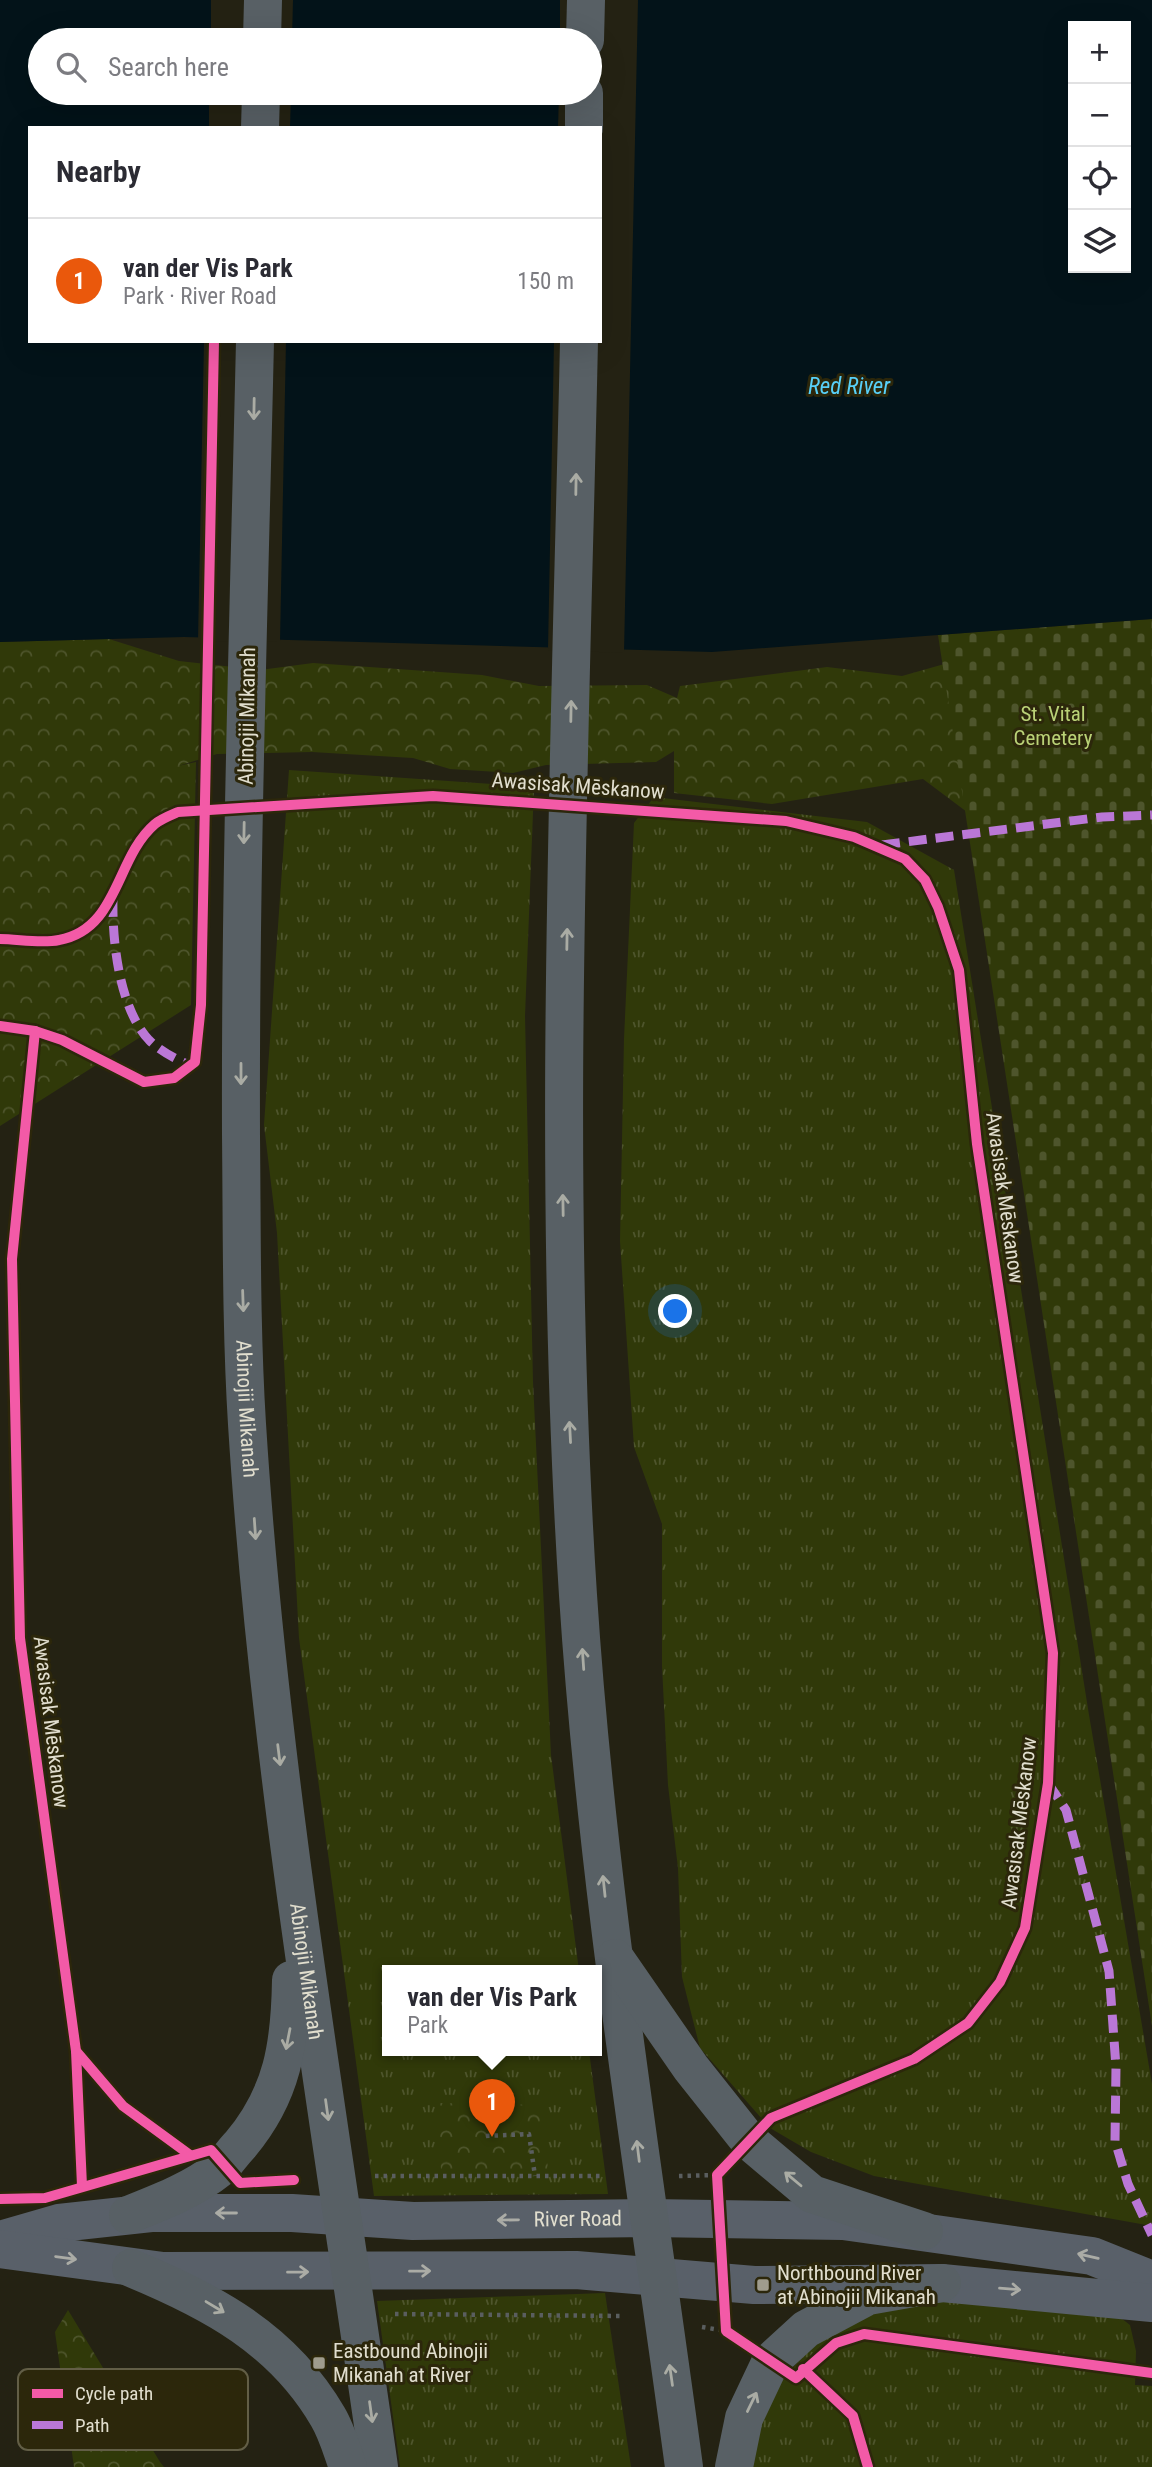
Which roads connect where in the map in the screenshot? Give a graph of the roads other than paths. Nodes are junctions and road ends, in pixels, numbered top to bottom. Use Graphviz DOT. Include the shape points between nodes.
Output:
graph roads {
  1 [pos="263,0"];
  2 [pos="586,0"];
  3 [pos="262,28"];
  4 [pos="585,28"];
  5 [pos="261,105"];
  6 [pos="584,105"];
  7 [pos="260,126"];
  8 [pos="584,126"];
  9 [pos="256,343"];
  10 [pos="579,343"];
  11 [pos="292,1873"];
  12 [pos="612,1953"];
  13 [pos="128,2215"];
  14 [pos="344,2217"];
  15 [pos="650,2218"];
  16 [pos="924,2231"];
  17 [pos="0,2240"];
  18 [pos="0,2249"];
  19 [pos="131,2268"];
  20 [pos="352,2271"];
  21 [pos="657,2278"];
  22 [pos="1152,2280"];
  23 [pos="942,2283"];
  24 [pos="1152,2303"];
  25 [pos="348,2467"];
  26 [pos="379,2467"];
  27 [pos="684,2467"];
  28 [pos="734,2467"];
  1 -- 3 [label="main road"];
  2 -- 4 [label="main road"];
  5 -- 7 [label="main road"];
  6 -- 8 [label="main road"];
  9 -- 11 [label="main road, Abinojii Mikanah, one-way" via="240,1006 240,1225 258,1577"];
  12 -- 10 [label="main road, one-way" via="589,1741 568,1391 563,1201"];
  11 -- 13 [label="main road, one-way" via="290,2026 279,2081 257,2124 220,2168 169,2199"];
  11 -- 14 [label="main road, Abinojii Mikanah, one-way"];
  15 -- 12 [label="main road, one-way"];
  16 -- 12 [label="main road, one-way" via="812,2194 749,2141 691,2068"];
  14 -- 13 [label="street, River Road, one-way" via="292,2213"];
  13 -- 17 [label="street, River Road" via="59,2223"];
  15 -- 14 [label="street, River Road, one-way" via="413,2221"];
  14 -- 20 [label="main road, Abinojii Mikanah"];
  15 -- 16 [label="street, River Road" via="843,2221"];
  15 -- 21 [label="main road"];
  22 -- 16 [label="street, River Road, one-way" via="1092,2256"];
  18 -- 19 [label="street, one-way"];
  19 -- 20 [label="street, one-way"];
  19 -- 25 [label="main road, one-way" via="195,2295 238,2320 291,2366 329,2418"];
  20 -- 21 [label="street, one-way" via="576,2270"];
  20 -- 26 [label="main road, Abinojii Mikanah, one-way"];
  21 -- 23 [label="street" via="754,2285"];
  27 -- 21 [label="main road, one-way"];
  23 -- 24 [label="street, one-way"];
  28 -- 23 [label="main road, one-way" via="744,2418 771,2361 806,2329 868,2296"];
}
